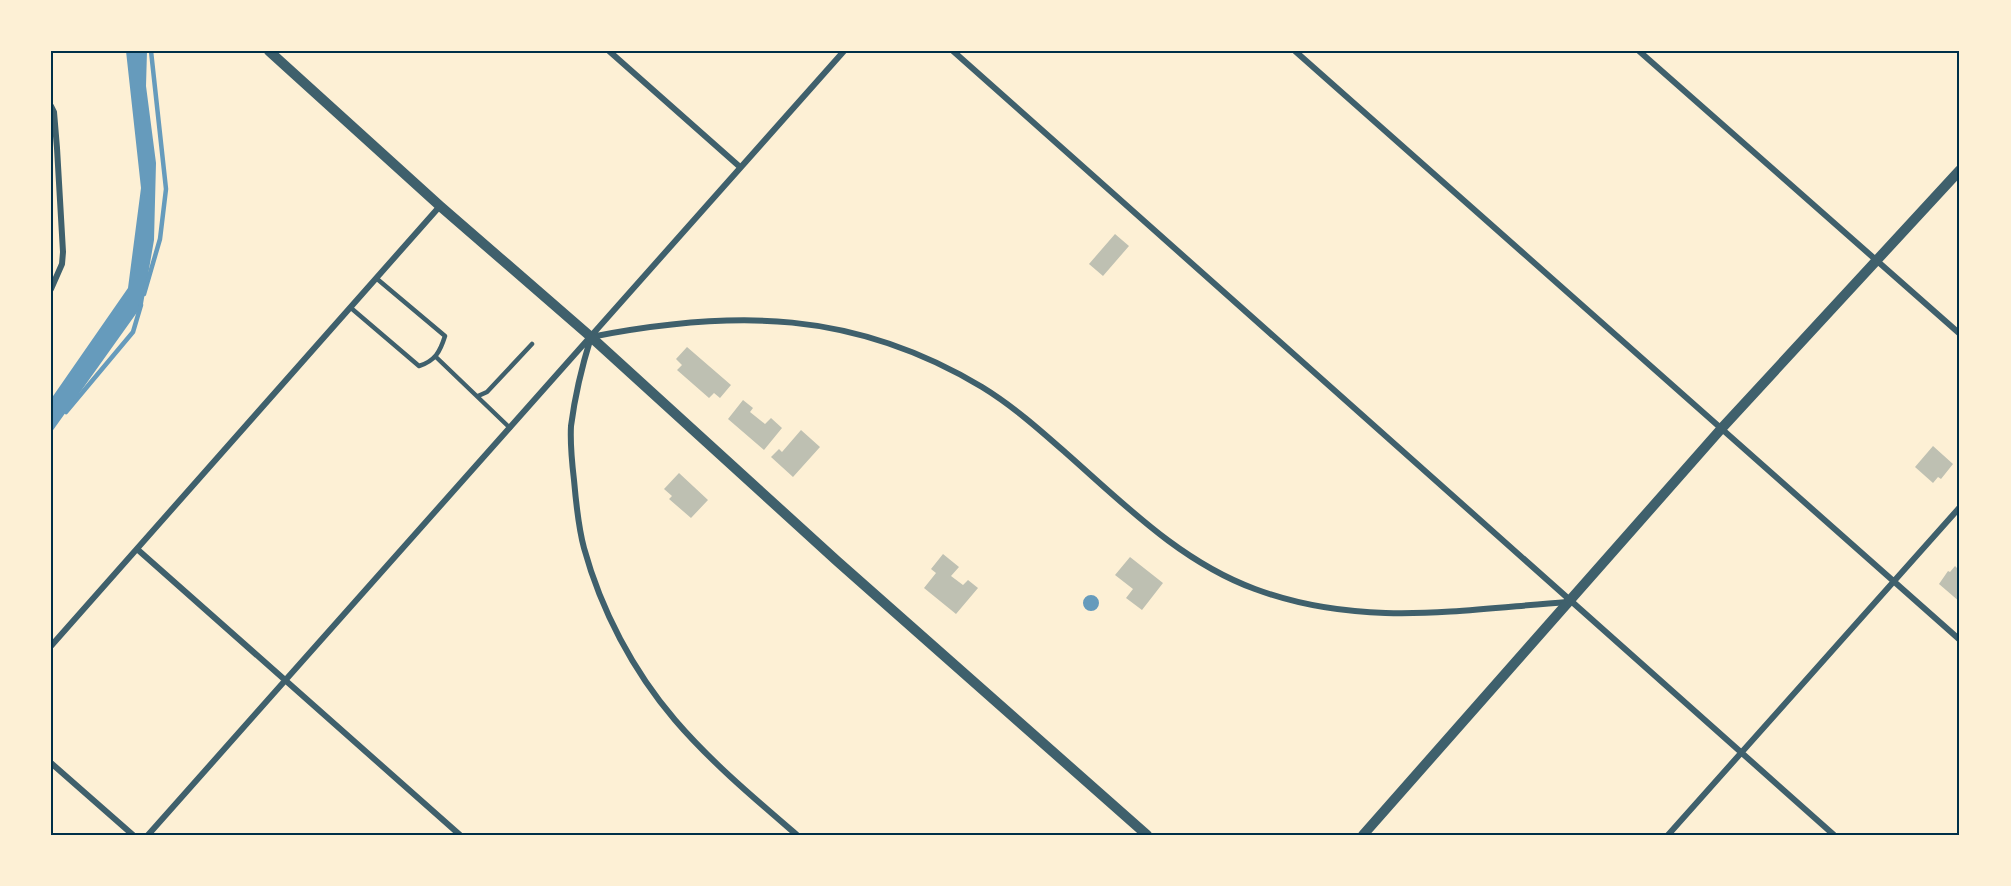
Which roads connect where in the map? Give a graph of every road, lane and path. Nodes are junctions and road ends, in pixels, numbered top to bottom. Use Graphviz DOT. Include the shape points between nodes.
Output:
graph roads {
  1 [pos="269,51"];
  2 [pos="609,51"];
  3 [pos="844,51"];
  4 [pos="953,51"];
  5 [pos="1295,51"];
  6 [pos="1639,51"];
  7 [pos="51,106"];
  8 [pos="740,167"];
  9 [pos="1960,170"];
  10 [pos="440,206"];
  11 [pos="1876,260"];
  12 [pos="376,278"];
  13 [pos="51,289"];
  14 [pos="351,308"];
  15 [pos="1960,334"];
  16 [pos="591,337"];
  17 [pos="532,344"];
  18 [pos="436,357"];
  19 [pos="478,396"];
  20 [pos="510,428"];
  21 [pos="1721,429"];
  22 [pos="1960,507"];
  23 [pos="137,549"];
  24 [pos="1894,582"];
  25 [pos="1570,602"];
  26 [pos="1960,640"];
  27 [pos="51,646"];
  28 [pos="286,680"];
  29 [pos="1741,753"];
  30 [pos="51,764"];
  31 [pos="133,835"];
  32 [pos="148,835"];
  33 [pos="460,835"];
  34 [pos="797,835"];
  35 [pos="1147,835"];
  36 [pos="1363,835"];
  37 [pos="1668,835"];
  38 [pos="1834,835"];
  1 -- 10 [label="street"];
  2 -- 8 [label="street"];
  3 -- 8 [label="street"];
  4 -- 25 [label="street"];
  5 -- 21 [label="street"];
  6 -- 11 [label="street"];
  7 -- 13 [label="street" via="63,252"];
  8 -- 16 [label="street"];
  9 -- 11 [label="street"];
  10 -- 12 [label="street"];
  10 -- 16 [label="street"];
  11 -- 15 [label="street"];
  11 -- 21 [label="street"];
  12 -- 14 [label="street"];
  12 -- 18 [label="lane" via="445,336"];
  14 -- 18 [label="lane" via="419,366"];
  14 -- 23 [label="street"];
  16 -- 20 [label="street"];
  16 -- 25 [label="street" via="639,328 730,320 807,324 879,339 983,388 1050,439 1151,529 1212,569 1254,589 1326,609 1384,615"];
  16 -- 34 [label="street" via="571,428 572,460 583,546 601,599 619,638 674,719 712,759"];
  16 -- 35 [label="street"];
  17 -- 19 [label="lane" via="487,392"];
  18 -- 19 [label="lane"];
  19 -- 20 [label="lane"];
  20 -- 28 [label="street"];
  21 -- 24 [label="street"];
  21 -- 25 [label="street"];
  22 -- 24 [label="street"];
  23 -- 27 [label="street"];
  23 -- 28 [label="street"];
  24 -- 26 [label="street"];
  24 -- 29 [label="street"];
  25 -- 29 [label="street"];
  25 -- 36 [label="street"];
  28 -- 32 [label="street"];
  28 -- 33 [label="street"];
  29 -- 37 [label="street"];
  29 -- 38 [label="street"];
  30 -- 31 [label="street"];
}
